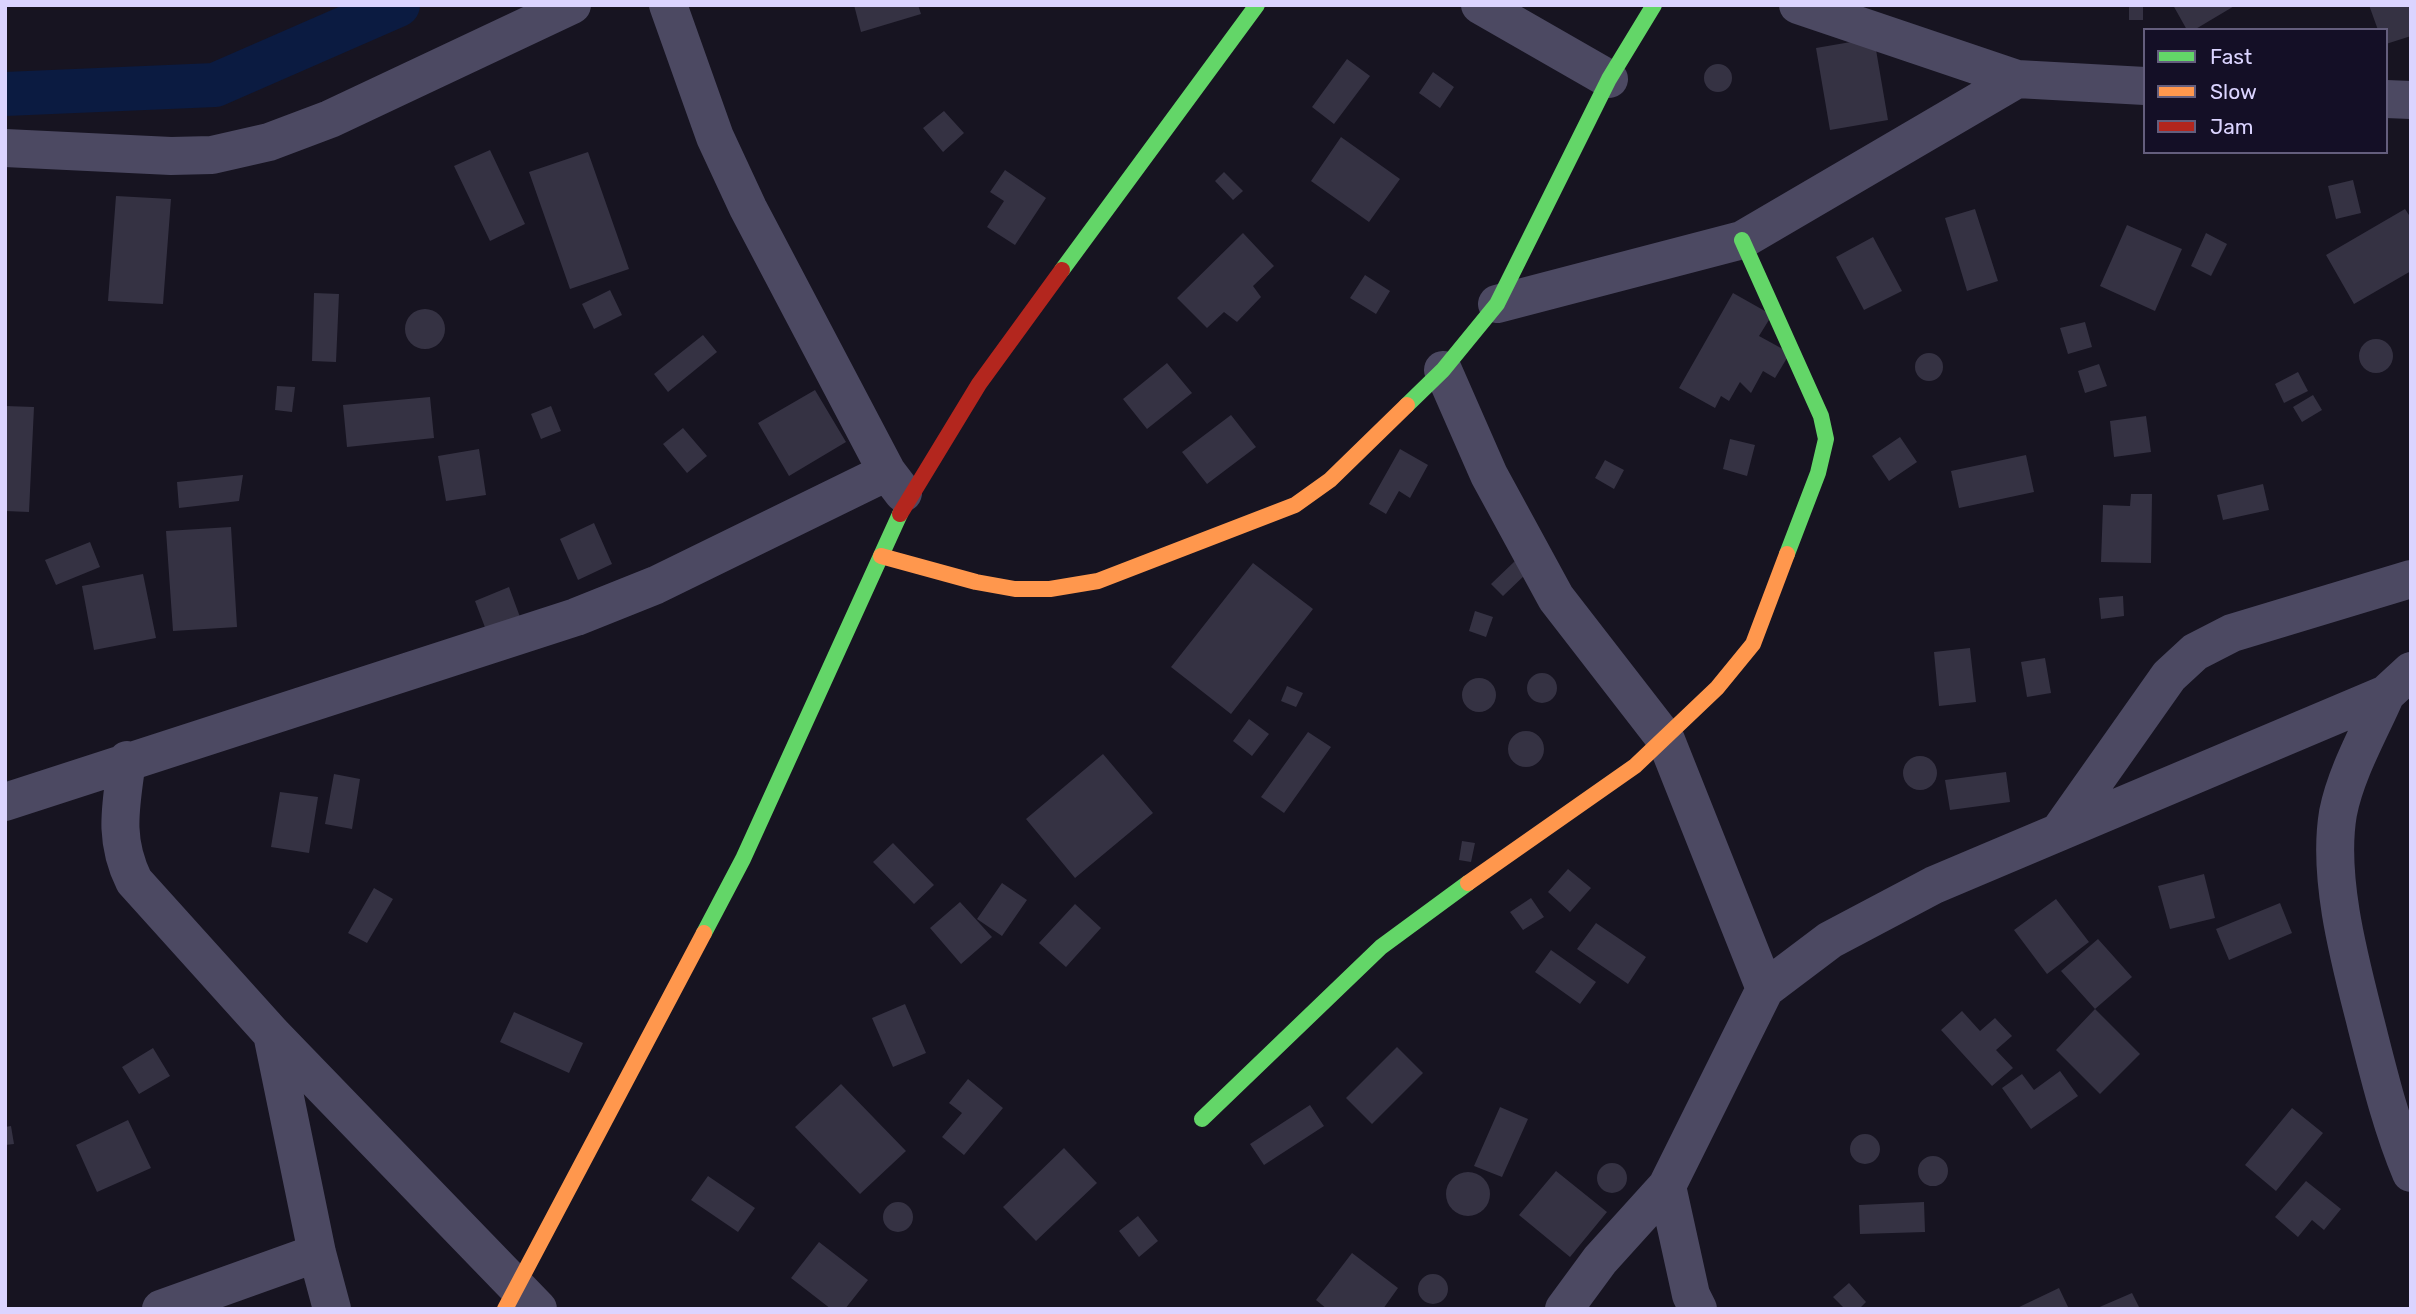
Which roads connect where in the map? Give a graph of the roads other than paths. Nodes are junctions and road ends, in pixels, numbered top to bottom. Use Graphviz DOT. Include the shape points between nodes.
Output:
graph roads {
  1 [pos="572,5"];
  2 [pos="668,5"];
  3 [pos="1257,5"];
  4 [pos="1480,5"];
  5 [pos="1654,5"];
  6 [pos="1798,5"];
  7 [pos="1609,79"];
  8 [pos="2017,79"];
  9 [pos="2143,86"];
  10 [pos="2388,99"];
  11 [pos="2411,100"];
  12 [pos="5,148"];
  13 [pos="1742,240"];
  14 [pos="1497,304"];
  15 [pos="1443,370"];
  16 [pos="897,485"];
  17 [pos="881,555"];
  18 [pos="2411,579"];
  19 [pos="2399,682"];
  20 [pos="1666,740"];
  21 [pos="127,760"];
  22 [pos="5,802"];
  23 [pos="2059,832"];
  24 [pos="1765,989"];
  25 [pos="272,1034"];
  26 [pos="1202,1119"];
  27 [pos="2411,1173"];
  28 [pos="1667,1186"];
  29 [pos="317,1253"];
  30 [pos="519,1301"];
  31 [pos="161,1309"];
  32 [pos="332,1309"];
  33 [pos="1564,1309"];
  34 [pos="1698,1309"];
  1 -- 12 [label="street" via="330,119 269,142 212,155 171,156"];
  2 -- 16 [label="street" via="715,137 748,208"];
  3 -- 16 [label="street" via="979,384"];
  4 -- 7 [label="street"];
  5 -- 7 [label="street"];
  6 -- 8 [label="street"];
  7 -- 14 [label="street"];
  8 -- 9 [label="street"];
  8 -- 13 [label="street"];
  10 -- 11 [label="street"];
  13 -- 14 [label="street"];
  13 -- 20 [label="street" via="1821,416 1826,439 1818,473 1753,644"];
  14 -- 15 [label="street"];
  15 -- 17 [label="street" via="1330,480 1295,505 1098,581 1035,590"];
  15 -- 20 [label="street" via="1489,475 1556,598"];
  16 -- 17 [label="street"];
  16 -- 21 [label="street" via="576,617"];
  17 -- 30 [label="street" via="743,859"];
  18 -- 23 [label="street" via="2232,633 2195,652 2169,676"];
  19 -- 23 [label="street"];
  19 -- 27 [label="street" via="2347,785 2338,814 2337,879 2348,954 2385,1102"];
  20 -- 24 [label="street"];
  20 -- 26 [label="street" via="1588,804 1401,932"];
  21 -- 22 [label="street"];
  21 -- 25 [label="street" via="119,831 122,858 134,881"];
  23 -- 24 [label="street" via="1883,910 1830,940"];
  24 -- 28 [label="street"];
  25 -- 29 [label="street"];
  25 -- 30 [label="street"];
  28 -- 33 [label="street" via="1600,1260"];
  28 -- 34 [label="street"];
  29 -- 31 [label="street"];
  29 -- 32 [label="street"];
}
